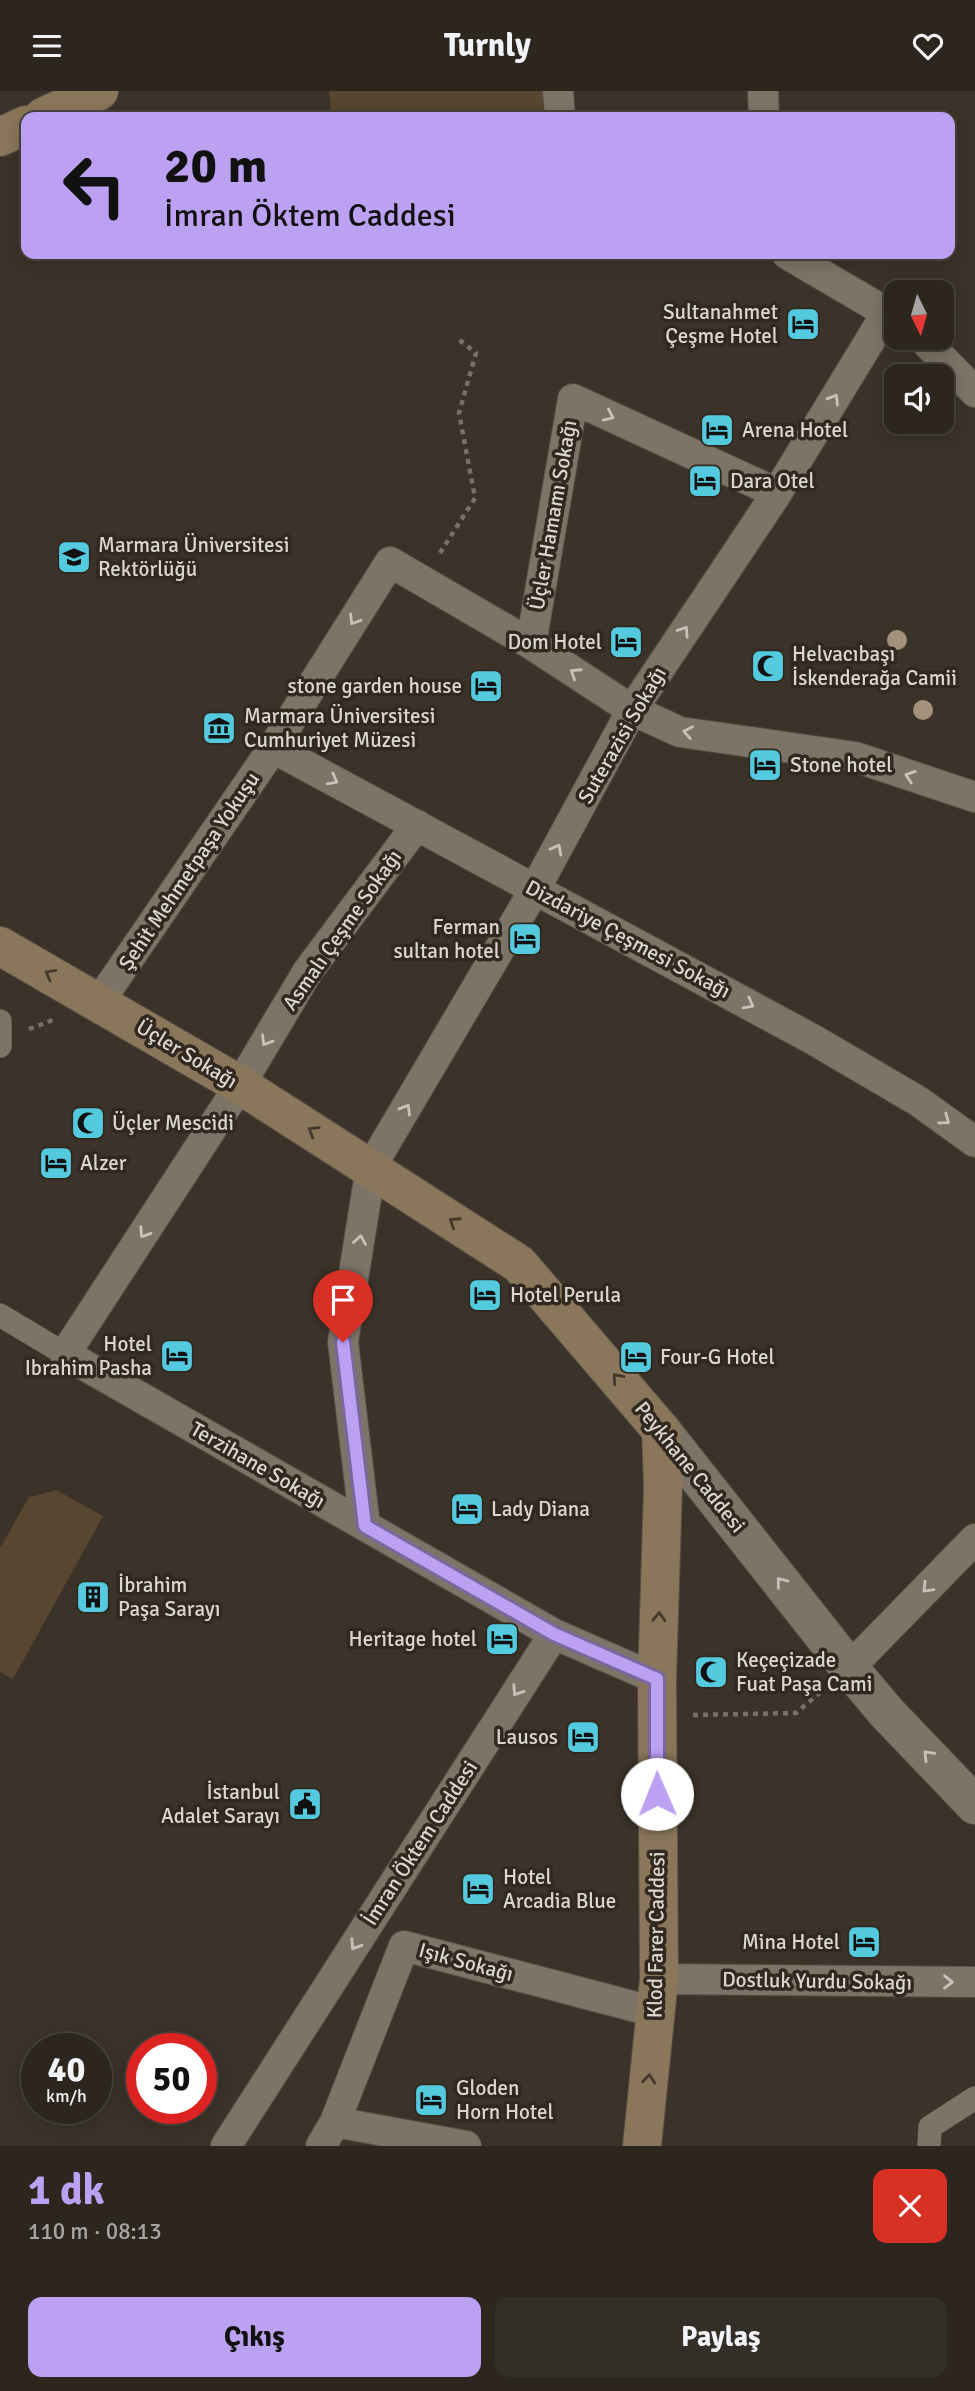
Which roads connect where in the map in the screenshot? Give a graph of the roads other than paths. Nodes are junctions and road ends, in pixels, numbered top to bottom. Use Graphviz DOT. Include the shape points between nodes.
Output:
graph roads {
  1 [pos="99,91"];
  2 [pos="558,91"];
  3 [pos="764,91"];
  4 [pos="54,112"];
  5 [pos="559,112"];
  6 [pos="764,112"];
  7 [pos="21,127"];
  8 [pos="0,137"];
  9 [pos="796,259"];
  10 [pos="884,309"];
  11 [pos="884,326"];
  12 [pos="934,350"];
  13 [pos="975,392"];
  14 [pos="777,493"];
  15 [pos="390,562"];
  16 [pos="531,645"];
  17 [pos="632,710"];
  18 [pos="273,748"];
  19 [pos="975,797"];
  20 [pos="416,825"];
  21 [pos="536,889"];
  22 [pos="0,946"];
  23 [pos="99,1002"];
  24 [pos="0,1021"];
  25 [pos="0,1046"];
  26 [pos="240,1085"];
  27 [pos="975,1142"];
  28 [pos="371,1167"];
  29 [pos="0,1315"];
  30 [pos="65,1355"];
  31 [pos="661,1430"];
  32 [pos="365,1526"];
  33 [pos="975,1539"];
  34 [pos="554,1634"];
  35 [pos="849,1668"];
  36 [pos="657,1697"];
  37 [pos="975,1805"];
  38 [pos="975,1982"];
  39 [pos="657,1996"];
  40 [pos="975,2098"];
  41 [pos="328,2134"];
  42 [pos="226,2146"];
  43 [pos="466,2146"];
  44 [pos="642,2146"];
  45 [pos="929,2146"];
  1 -- 4 [label="main road"];
  2 -- 5 [label="street"];
  3 -- 6 [label="street"];
  7 -- 8 [label="main road"];
  9 -- 10 [label="street"];
  14 -- 11 [label="street, Suterazisi Sokağı, one-way"];
  12 -- 13 [label="street"];
  16 -- 14 [label="street, Üçler Hamamı Sokağı, one-way" via="573,399"];
  17 -- 14 [label="street, Suterazisi Sokağı, one-way"];
  15 -- 16 [label="street, Üçler Hamamı Sokağı"];
  15 -- 18 [label="street, Şehit Mehmetpaşa Yokuşu, one-way"];
  17 -- 16 [label="street, Üçler Hamamı Sokağı, one-way"];
  19 -- 17 [label="street, one-way" via="855,757 680,732"];
  21 -- 17 [label="street, Suterazisi Sokağı, one-way"];
  18 -- 20 [label="street, Dizdariye Çeşmesi Sokağı, one-way"];
  18 -- 23 [label="street, Şehit Mehmetpaşa Yokuşu"];
  20 -- 21 [label="street, Dizdariye Çeşmesi Sokağı"];
  20 -- 26 [label="street, Asmalı Çeşme Sokağı, one-way" via="307,971"];
  21 -- 27 [label="street, Dizdariye Çeşmesi Sokağı, one-way" via="814,1040 918,1101"];
  28 -- 21 [label="street, Suterazisi Sokağı, one-way"];
  23 -- 22 [label="main road, Üçler Sokağı, one-way"];
  23 -- 26 [label="main road, Üçler Sokağı"];
  24 -- 25 [label="street"];
  28 -- 26 [label="main road, Üçler Sokağı, one-way"];
  26 -- 30 [label="street, Asmalı Çeşme Sokağı, one-way"];
  31 -- 28 [label="main road, Peykhane Caddesi, one-way" via="519,1264"];
  32 -- 28 [label="street, one-way" via="343,1342"];
  29 -- 30 [label="street, Terzihane Sokağı"];
  30 -- 32 [label="street, Terzihane Sokağı"];
  35 -- 31 [label="street, Peykhane Caddesi, one-way"];
  36 -- 31 [label="main road, Klod Farer Caddesi, one-way"];
  32 -- 34 [label="street, Terzihane Sokağı"];
  33 -- 35 [label="street, one-way"];
  34 -- 36 [label="street"];
  34 -- 42 [label="street, İmran Öktem Caddesi, one-way"];
  37 -- 35 [label="street, Peykhane Caddesi, one-way"];
  36 -- 39 [label="main road, Klod Farer Caddesi"];
  39 -- 38 [label="street, Dostluk Yurdu Sokağı, one-way"];
  39 -- 41 [label="street, Işık Sokağı" via="404,1946"];
  44 -- 39 [label="main road, Klod Farer Caddesi, one-way"];
  40 -- 45 [label="street" via="930,2127"];
  41 -- 43 [label="street"];
}
